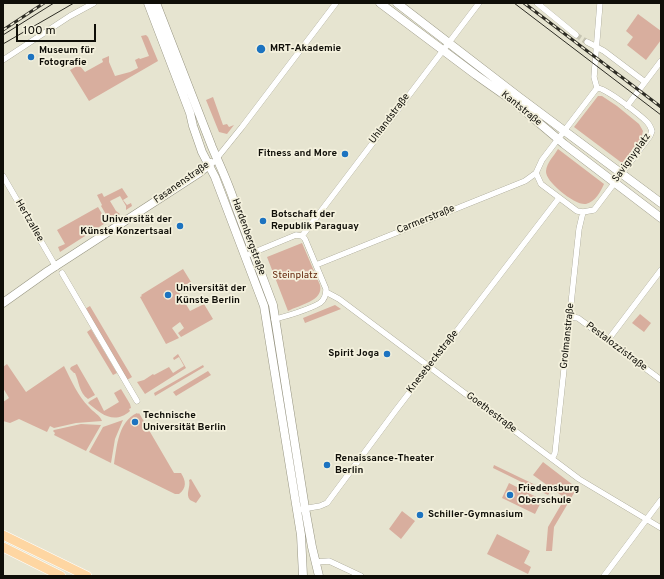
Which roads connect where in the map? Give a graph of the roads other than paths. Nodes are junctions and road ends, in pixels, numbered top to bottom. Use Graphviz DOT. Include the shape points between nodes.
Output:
graph roads {
  1 [pos="94,3"];
  2 [pos="148,3"];
  3 [pos="156,3"];
  4 [pos="336,3"];
  5 [pos="380,3"];
  6 [pos="397,3"];
  7 [pos="479,3"];
  8 [pos="537,3"];
  9 [pos="600,3"];
  10 [pos="576,34"];
  11 [pos="587,42"];
  12 [pos="449,43"];
  13 [pos="596,48"];
  14 [pos="443,50"];
  15 [pos="3,60"];
  16 [pos="661,61"];
  17 [pos="645,82"];
  18 [pos="597,88"];
  19 [pos="627,106"];
  20 [pos="564,130"];
  21 [pos="558,139"];
  22 [pos="217,158"];
  23 [pos="209,165"];
  24 [pos="536,173"];
  25 [pos="622,173"];
  26 [pos="3,176"];
  27 [pos="615,182"];
  28 [pos="559,198"];
  29 [pos="661,203"];
  30 [pos="583,212"];
  31 [pos="661,218"];
  32 [pos="302,236"];
  33 [pos="254,253"];
  34 [pos="245,256"];
  35 [pos="316,265"];
  36 [pos="56,267"];
  37 [pos="661,270"];
  38 [pos="62,273"];
  39 [pos="326,292"];
  40 [pos="3,303"];
  41 [pos="570,317"];
  42 [pos="272,320"];
  43 [pos="608,340"];
  44 [pos="430,366"];
  45 [pos="661,380"];
  46 [pos="137,401"];
  47 [pos="552,459"];
  48 [pos="661,500"];
  49 [pos="301,509"];
  50 [pos="646,519"];
  51 [pos="661,528"];
  52 [pos="3,535"];
  53 [pos="3,548"];
  54 [pos="316,562"];
  55 [pos="62,576"];
  56 [pos="87,576"];
  57 [pos="303,576"];
  58 [pos="319,576"];
  59 [pos="361,576"];
  60 [pos="604,576"];
  1 -- 15 [label="street"];
  2 -- 23 [label="main road, Hardenbergstraße"];
  3 -- 22 [label="main road, Hardenbergstraße"];
  4 -- 22 [label="street, Fasanenstraße"];
  5 -- 14 [label="main road, Kantstraße"];
  6 -- 12 [label="main road, Kantstraße"];
  7 -- 12 [label="street, Uhlandstraße"];
  8 -- 10 [label="street"];
  9 -- 13 [label="street"];
  11 -- 13 [label="street"];
  12 -- 14 [label="street, Uhlandstraße"];
  12 -- 20 [label="main road, Kantstraße"];
  13 -- 17 [label="street" via="604,51"];
  13 -- 18 [label="street" via="594,77"];
  14 -- 21 [label="main road, Kantstraße"];
  14 -- 32 [label="street, Uhlandstraße"];
  16 -- 17 [label="street"];
  17 -- 19 [label="street"];
  18 -- 19 [label="street, Savignyplatz" via="603,89"];
  18 -- 20 [label="street"];
  19 -- 25 [label="street, Savignyplatz" via="649,123 652,131"];
  20 -- 21 [label="street"];
  20 -- 25 [label="main road, Kantstraße"];
  21 -- 24 [label="street" via="542,160"];
  21 -- 27 [label="main road, Kantstraße"];
  22 -- 23 [label="main road, Fasanenstraße"];
  22 -- 33 [label="main road, Hardenbergstraße"];
  23 -- 34 [label="main road, Hardenbergstraße"];
  23 -- 36 [label="main road, Fasanenstraße"];
  24 -- 28 [label="street" via="541,184"];
  24 -- 35 [label="street, Carmerstraße" via="525,181"];
  25 -- 27 [label="street, Savignyplatz"];
  25 -- 29 [label="main road, Kantstraße"];
  26 -- 36 [label="street, Hertzallee"];
  27 -- 30 [label="street, Savignyplatz" via="594,210"];
  27 -- 31 [label="main road, Kantstraße"];
  28 -- 30 [label="street" via="577,211"];
  28 -- 44 [label="street, Knesebeckstraße"];
  30 -- 41 [label="street, Grolmanstraße"];
  32 -- 33 [label="street" via="296,235"];
  32 -- 35 [label="street"];
  33 -- 34 [label="street"];
  33 -- 42 [label="main road, Hardenbergstraße" via="272,301"];
  34 -- 42 [label="main road, Hardenbergstraße"];
  35 -- 39 [label="street"];
  36 -- 40 [label="main road, Fasanenstraße"];
  37 -- 43 [label="street"];
  38 -- 46 [label="street"];
  39 -- 42 [label="street" via="321,302"];
  39 -- 44 [label="street, Goethestraße"];
  41 -- 43 [label="street, Pestalozzistraße" via="578,318"];
  41 -- 47 [label="street, Grolmanstraße" via="556,453"];
  42 -- 49 [label="main road, Hardenbergstraße"];
  43 -- 45 [label="street, Pestalozzistraße"];
  44 -- 47 [label="street, Goethestraße"];
  44 -- 49 [label="street, Knesebeckstraße" via="327,503"];
  47 -- 50 [label="street, Goethestraße" via="579,479"];
  48 -- 50 [label="street"];
  49 -- 54 [label="main road, Hardenbergstraße"];
  49 -- 57 [label="main road, Hardenbergstraße"];
  50 -- 51 [label="street, Goethestraße"];
  50 -- 60 [label="street"];
  52 -- 56 [label="main road"];
  53 -- 55 [label="main road"];
  54 -- 58 [label="main road, Hardenbergstraße"];
  54 -- 59 [label="street" via="329,561"];
}
